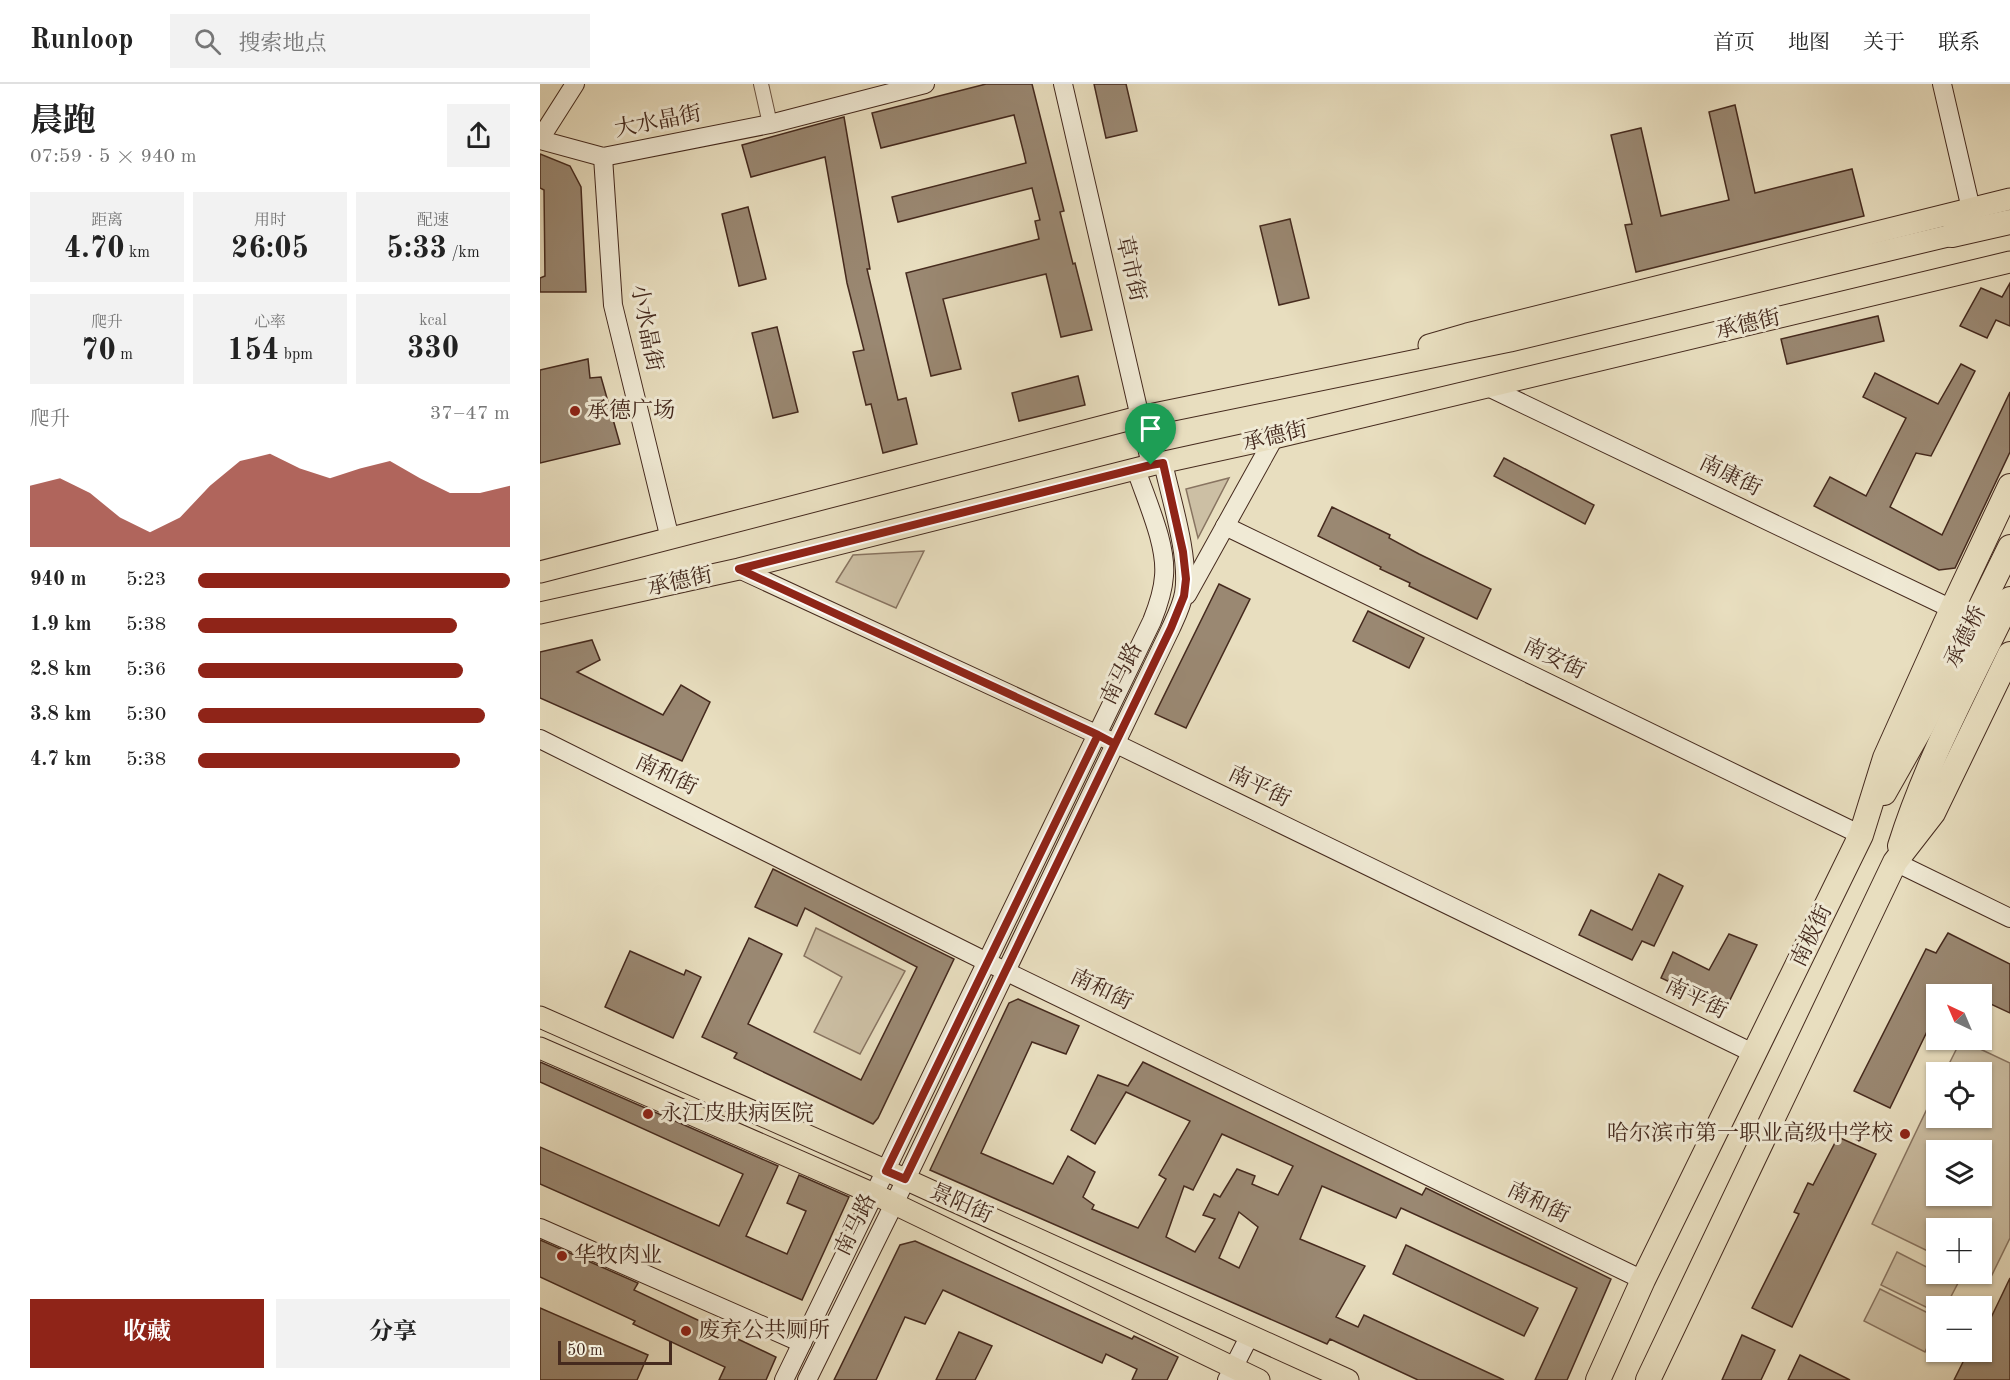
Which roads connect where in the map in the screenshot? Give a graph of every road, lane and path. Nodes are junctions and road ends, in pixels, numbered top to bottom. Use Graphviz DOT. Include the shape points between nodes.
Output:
graph roads {
  1 [pos="575,84"];
  2 [pos="761,84"];
  3 [pos="1063,84"];
  4 [pos="1942,84"];
  5 [pos="919,85"];
  6 [pos="770,124"];
  7 [pos="540,140"];
  8 [pos="603,157"];
  9 [pos="2010,199"];
  10 [pos="1971,209"];
  11 [pos="2010,222"];
  12 [pos="1952,235"];
  13 [pos="2010,262"];
  14 [pos="1299,386"];
  15 [pos="1488,387"];
  16 [pos="1139,417"];
  17 [pos="1274,438"];
  18 [pos="1150,466"];
  19 [pos="2010,486"];
  20 [pos="1225,526"];
  21 [pos="670,540"];
  22 [pos="2010,547"];
  23 [pos="739,569"];
  24 [pos="540,572"];
  25 [pos="2010,599"];
  26 [pos="1952,609"];
  27 [pos="540,613"];
  28 [pos="1176,615"];
  29 [pos="2010,654"];
  30 [pos="1098,735"];
  31 [pos="540,739"];
  32 [pos="1115,744"];
  33 [pos="1861,835"];
  34 [pos="1895,862"];
  35 [pos="2010,918"];
  36 [pos="988,962"];
  37 [pos="1005,971"];
  38 [pos="540,1017"];
  39 [pos="540,1048"];
  40 [pos="1755,1054"];
  41 [pos="895,1175"];
  42 [pos="874,1194"];
  43 [pos="894,1204"];
  44 [pos="540,1228"];
  45 [pos="1643,1280"];
  46 [pos="1250,1335"];
  47 [pos="802,1343"];
  48 [pos="1230,1374"];
  49 [pos="784,1380"];
  50 [pos="807,1380"];
  51 [pos="1259,1380"];
  52 [pos="1348,1380"];
  53 [pos="1598,1380"];
  54 [pos="1648,1380"];
  1 -- 7 [label="street"];
  2 -- 6 [label="street"];
  3 -- 16 [label="street, 草市街"];
  4 -- 10 [label="street"];
  5 -- 6 [label="street, 大水晶街"];
  6 -- 8 [label="street, 大水晶街"];
  7 -- 8 [label="street, 大水晶街"];
  8 -- 21 [label="street, 小水晶街" via="613,305"];
  9 -- 10 [label="main road"];
  10 -- 14 [label="main road" via="1467,334"];
  11 -- 12 [label="highway"];
  12 -- 14 [label="main road" via="1510,341"];
  13 -- 15 [label="main road, 承德街"];
  14 -- 16 [label="main road"];
  15 -- 17 [label="main road, 承德街"];
  15 -- 26 [label="street, 南康街"];
  16 -- 18 [label="street, 草市街"];
  16 -- 21 [label="main road"];
  17 -- 18 [label="main road, 承德街"];
  17 -- 20 [label="street"];
  18 -- 23 [label="main road, 承德街"];
  18 -- 28 [label="street, 南马路" via="1183,552 1186,579"];
  18 -- 30 [label="street, 南马路" via="1164,559 1161,599"];
  19 -- 26 [label="highway, 南极街"];
  20 -- 28 [label="street"];
  20 -- 33 [label="street, 南安街"];
  21 -- 24 [label="main road"];
  22 -- 33 [label="highway, 承德桥" via="1922,726"];
  23 -- 27 [label="main road, 承德街"];
  23 -- 30 [label="street, 南平街"];
  25 -- 34 [label="highway, 承德桥" via="1941,742 1912,809"];
  26 -- 33 [label="highway, 南极街" via="1885,758"];
  28 -- 32 [label="street, 南马路"];
  29 -- 34 [label="highway, 南极街" via="1933,813"];
  30 -- 32 [label="street, 南平街"];
  30 -- 36 [label="street, 南马路"];
  31 -- 36 [label="street, 南和街"];
  32 -- 37 [label="street, 南马路"];
  32 -- 40 [label="street, 南平街"];
  33 -- 40 [label="highway, 南极街"];
  34 -- 35 [label="street"];
  34 -- 54 [label="highway, 南极街"];
  36 -- 37 [label="street, 南和街"];
  36 -- 41 [label="street, 南马路"];
  37 -- 41 [label="street, 南马路"];
  37 -- 45 [label="street, 南和街"];
  38 -- 41 [label="main road, 景阳街"];
  39 -- 42 [label="main road, 景阳街"];
  40 -- 45 [label="highway, 南极街"];
  41 -- 42 [label="street, 南马路"];
  41 -- 43 [label="street, 南马路"];
  41 -- 46 [label="main road, 景阳街"];
  42 -- 43 [label="main road, 景阳街"];
  42 -- 47 [label="street, 南马路"];
  43 -- 48 [label="main road, 景阳街"];
  43 -- 50 [label="street, 南马路"];
  44 -- 47 [label="street"];
  45 -- 53 [label="highway, 南极街"];
  46 -- 48 [label="street"];
  46 -- 52 [label="main road, 景阳街"];
  47 -- 49 [label="street, 南马路"];
  48 -- 51 [label="main road, 景阳街"];
}
